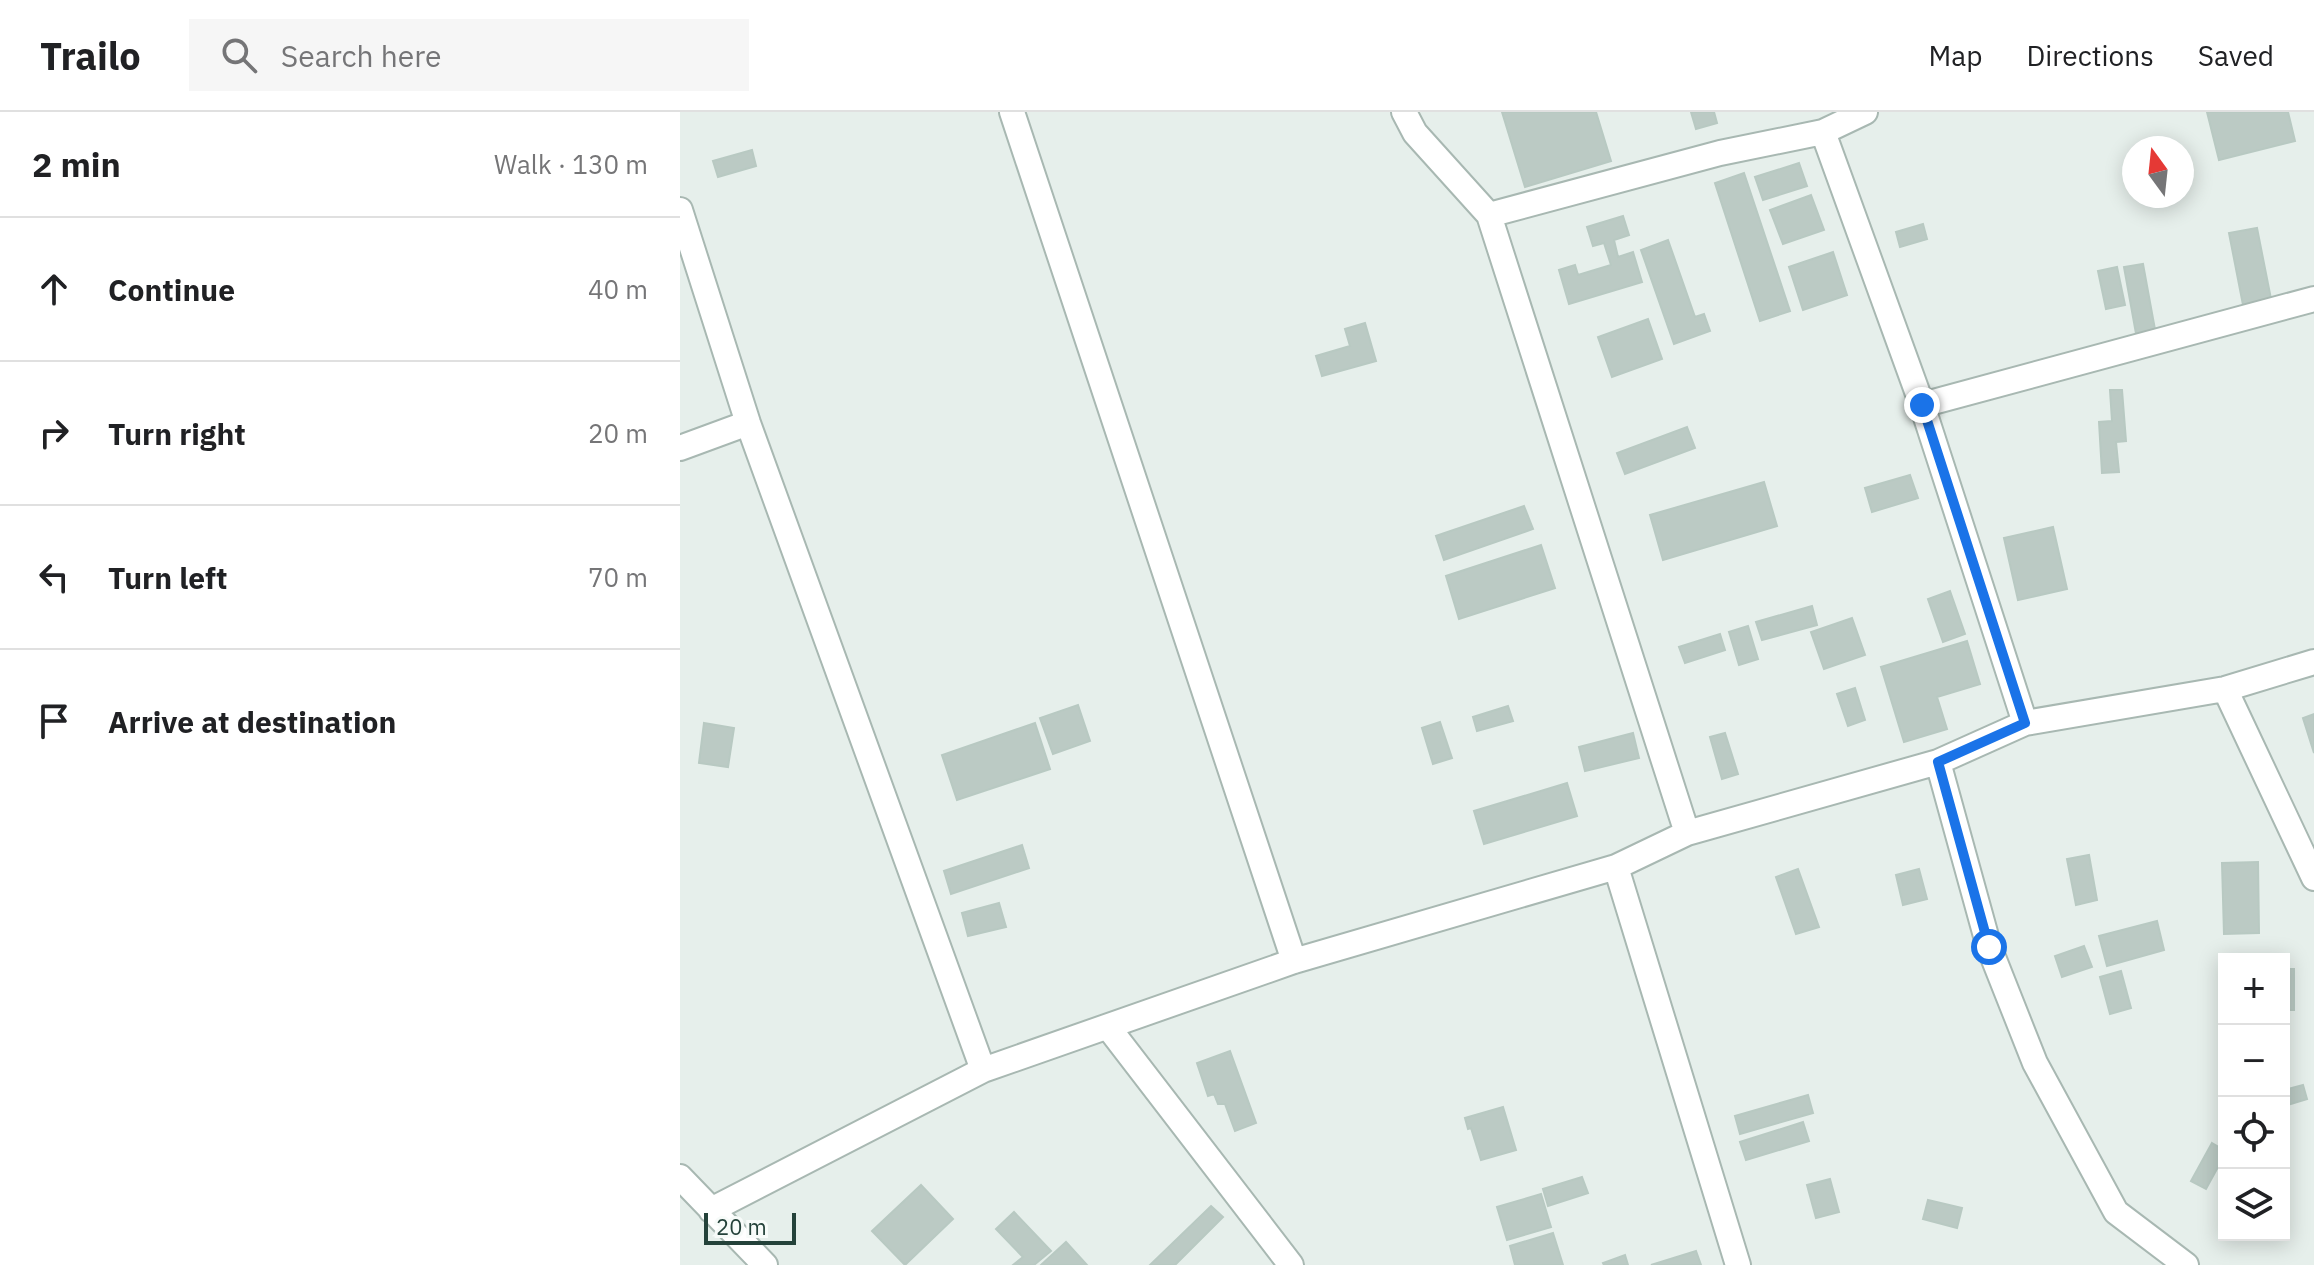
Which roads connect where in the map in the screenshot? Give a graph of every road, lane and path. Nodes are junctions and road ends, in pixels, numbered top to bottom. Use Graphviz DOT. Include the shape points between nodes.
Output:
graph roads {
  1 [pos="1012,112"];
  2 [pos="1404,112"];
  3 [pos="1865,112"];
  4 [pos="1823,132"];
  5 [pos="680,210"];
  6 [pos="1489,215"];
  7 [pos="2314,299"];
  8 [pos="1922,405"];
  9 [pos="748,423"];
  10 [pos="680,448"];
  11 [pos="2314,662"];
  12 [pos="2225,689"];
  13 [pos="2025,723"];
  14 [pos="1938,762"];
  15 [pos="1687,833"];
  16 [pos="1616,867"];
  17 [pos="2314,878"];
  18 [pos="1294,961"];
  19 [pos="1108,1027"];
  20 [pos="983,1070"];
  21 [pos="680,1177"];
  22 [pos="711,1210"];
  23 [pos="765,1265"];
  24 [pos="1291,1265"];
  25 [pos="1738,1265"];
  26 [pos="2186,1265"];
  1 -- 18 [label="street"];
  2 -- 6 [label="street" via="1415,133"];
  3 -- 4 [label="street"];
  4 -- 6 [label="street" via="1720,153"];
  4 -- 8 [label="street"];
  5 -- 9 [label="street"];
  6 -- 15 [label="street"];
  7 -- 8 [label="street"];
  8 -- 13 [label="street"];
  9 -- 10 [label="street"];
  9 -- 20 [label="street"];
  11 -- 12 [label="street"];
  12 -- 13 [label="street"];
  12 -- 17 [label="street"];
  13 -- 14 [label="street"];
  14 -- 15 [label="street"];
  14 -- 26 [label="street" via="1989,947 2035,1063 2116,1212"];
  15 -- 16 [label="street"];
  16 -- 18 [label="street"];
  16 -- 25 [label="street"];
  18 -- 19 [label="street"];
  19 -- 20 [label="street"];
  19 -- 24 [label="street"];
  20 -- 22 [label="street"];
  21 -- 22 [label="street"];
  22 -- 23 [label="street"];
}
